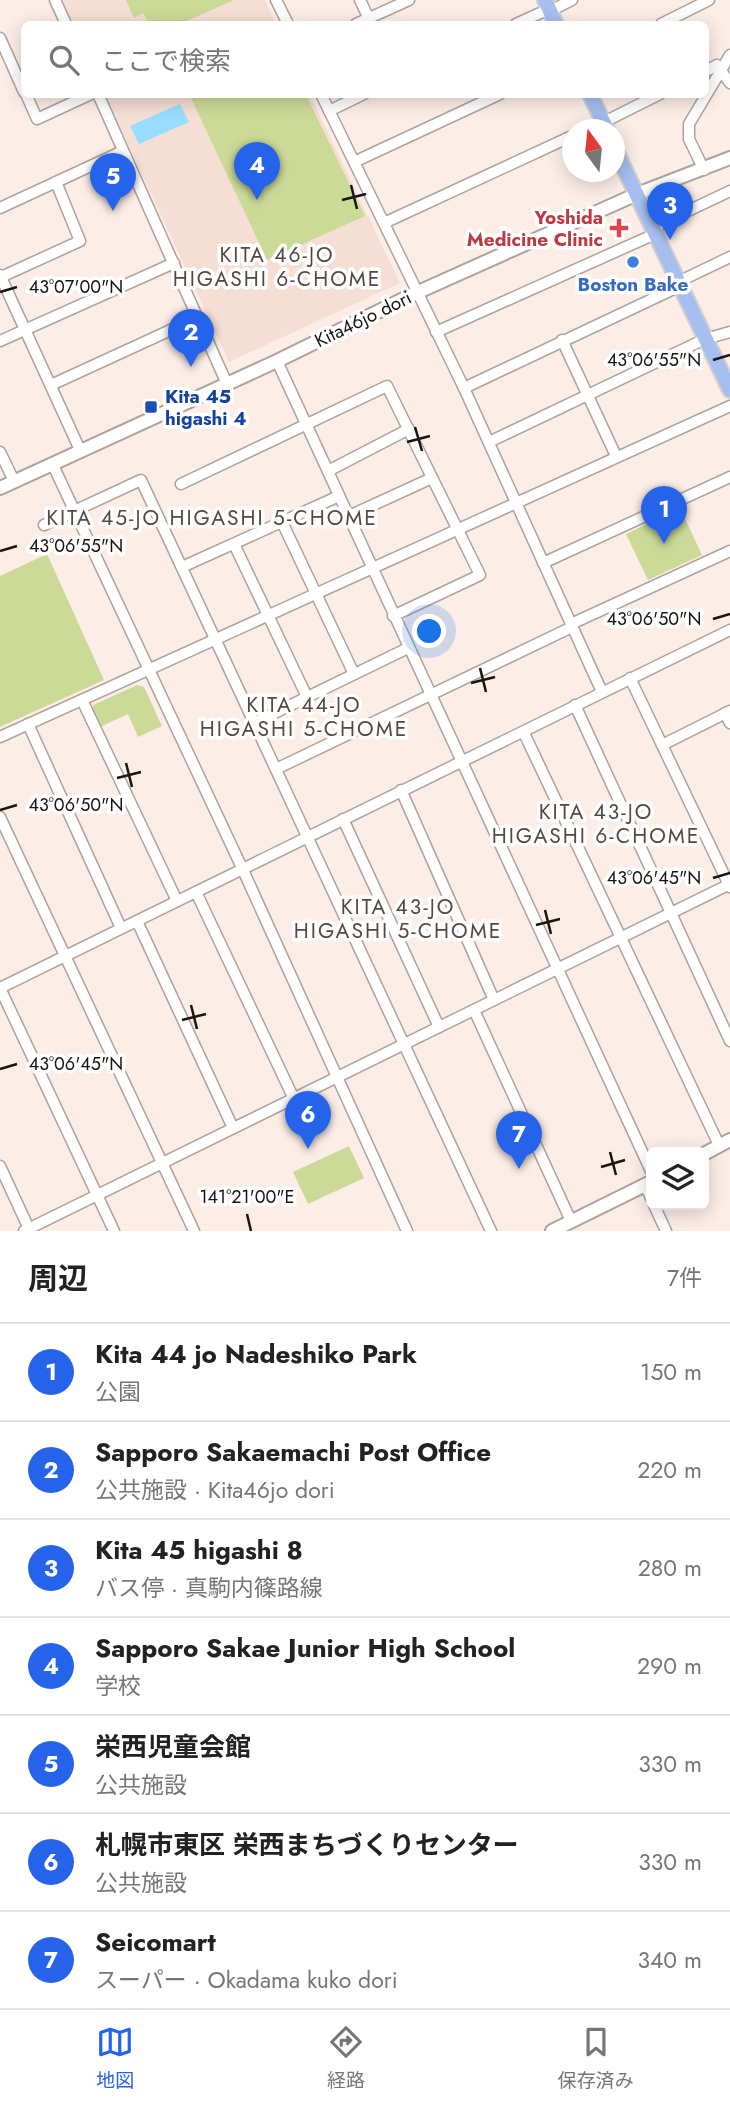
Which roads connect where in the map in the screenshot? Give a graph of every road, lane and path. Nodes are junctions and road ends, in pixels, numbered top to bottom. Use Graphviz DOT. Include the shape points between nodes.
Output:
graph roads {
  1 [pos="55,0"];
  2 [pos="276,0"];
  3 [pos="360,0"];
  4 [pos="409,0"];
  5 [pos="572,0"];
  6 [pos="709,0"];
  7 [pos="550,11"];
  8 [pos="369,19"];
  9 [pos="65,21"];
  10 [pos="286,21"];
  11 [pos="364,21"];
  12 [pos="524,21"];
  13 [pos="667,21"];
  14 [pos="0,38"];
  15 [pos="730,55"];
  16 [pos="722,68"];
  17 [pos="709,69"];
  18 [pos="730,83"];
  19 [pos="21,84"];
  20 [pos="709,90"];
  21 [pos="27,98"];
  22 [pos="82,98"];
  23 [pos="100,98"];
  24 [pos="323,98"];
  25 [pos="356,98"];
  26 [pos="491,98"];
  27 [pos="592,98"];
  28 [pos="653,98"];
  29 [pos="704,98"];
  30 [pos="329,111"];
  31 [pos="602,119"];
  32 [pos="617,119"];
  33 [pos="562,141"];
  34 [pos="123,151"];
  35 [pos="730,158"];
  36 [pos="354,162"];
  37 [pos="625,169"];
  38 [pos="704,170"];
  39 [pos="56,182"];
  40 [pos="730,191"];
  41 [pos="637,194"];
  42 [pos="0,208"];
  43 [pos="384,223"];
  44 [pos="654,231"];
  45 [pos="730,257"];
  46 [pos="174,263"];
  47 [pos="1,276"];
  48 [pos="679,284"];
  49 [pos="416,293"];
  50 [pos="199,317"];
  51 [pos="25,329"];
  52 [pos="436,332"];
  53 [pos="730,332"];
  54 [pos="705,339"];
  55 [pos="562,340"];
  56 [pos="0,341"];
  57 [pos="277,361"];
  58 [pos="227,384"];
  59 [pos="51,385"];
  60 [pos="464,388"];
  61 [pos="730,390"];
  62 [pos="589,396"];
  63 [pos="730,405"];
  64 [pos="307,426"];
  65 [pos="408,429"];
  66 [pos="489,442"];
  67 [pos="80,450"];
  68 [pos="0,452"];
  69 [pos="616,456"];
  70 [pos="52,463"];
  71 [pos="328,471"];
  72 [pos="730,477"];
  73 [pos="432,478"];
  74 [pos="14,481"];
  75 [pos="181,484"];
  76 [pos="0,488"];
  77 [pos="339,496"];
  78 [pos="518,504"];
  79 [pos="75,511"];
  80 [pos="349,516"];
  81 [pos="282,522"];
  82 [pos="44,525"];
  83 [pos="458,531"];
  84 [pos="234,544"];
  85 [pos="730,551"];
  86 [pos="543,563"];
  87 [pos="182,566"];
  88 [pos="373,569"];
  89 [pos="316,592"];
  90 [pos="268,615"];
  91 [pos="393,616"];
  92 [pos="572,625"];
  93 [pos="730,630"];
  94 [pos="215,638"];
  95 [pos="408,648"];
  96 [pos="150,670"];
  97 [pos="354,674"];
  98 [pos="630,678"];
  99 [pos="602,692"];
  100 [pos="430,696"];
  101 [pos="307,697"];
  102 [pos="82,700"];
  103 [pos="575,705"];
  104 [pos="728,715"];
  105 [pos="254,723"];
  106 [pos="28,724"];
  107 [pos="524,733"];
  108 [pos="0,737"];
  109 [pos="662,745"];
  110 [pos="462,763"];
  111 [pos="276,769"];
  112 [pos="401,790"];
  113 [pos="0,817"];
  114 [pos="343,819"];
  115 [pos="308,837"];
  116 [pos="243,870"];
  117 [pos="730,885"];
  118 [pos="196,892"];
  119 [pos="177,901"];
  120 [pos="673,913"];
  121 [pos="137,921"];
  122 [pos="121,929"];
  123 [pos="621,938"];
  124 [pos="66,955"];
  125 [pos="558,969"];
  126 [pos="0,988"];
  127 [pos="494,1000"];
  128 [pos="474,1010"];
  129 [pos="439,1027"];
  130 [pos="730,1041"];
  131 [pos="405,1044"];
  132 [pos="337,1077"];
  133 [pos="294,1099"];
  134 [pos="233,1128"];
  135 [pos="726,1144"];
  136 [pos="709,1151"];
  137 [pos="646,1160"];
  138 [pos="163,1163"];
  139 [pos="0,1166"];
  140 [pos="646,1185"];
  141 [pos="97,1195"];
  142 [pos="656,1210"];
  143 [pos="571,1222"];
  144 [pos="27,1230"];
  145 [pos="114,1231"];
  146 [pos="194,1231"];
  147 [pos="407,1231"];
  148 [pos="491,1231"];
  149 [pos="552,1231"];
  150 [pos="666,1231"];
  1 -- 9 [label="street"];
  2 -- 10 [label="street"];
  3 -- 8 [label="street"];
  4 -- 8 [label="street"];
  5 -- 7 [label="street"];
  6 -- 13 [label="street"];
  7 -- 12 [label="street"];
  8 -- 11 [label="street"];
  14 -- 19 [label="street"];
  15 -- 16 [label="street"];
  16 -- 17 [label="street"];
  16 -- 18 [label="street"];
  16 -- 20 [label="street"];
  21 -- 22 [label="street" via="37,119"];
  23 -- 34 [label="street"];
  24 -- 30 [label="street"];
  25 -- 30 [label="street"];
  26 -- 36 [label="street"];
  27 -- 31 [label="main road"];
  28 -- 32 [label="street"];
  29 -- 38 [label="street" via="689,124 689,139"];
  30 -- 36 [label="street"];
  33 -- 43 [label="street"];
  34 -- 39 [label="street"];
  34 -- 46 [label="street"];
  35 -- 38 [label="street, Kita46jo dori"];
  36 -- 43 [label="street"];
  37 -- 41 [label="main road"];
  38 -- 41 [label="street, Kita46jo dori"];
  39 -- 42 [label="street"];
  39 -- 47 [label="street" via="80,241"];
  40 -- 44 [label="street"];
  41 -- 44 [label="main road"];
  41 -- 49 [label="street, Kita46jo dori"];
  43 -- 49 [label="street"];
  44 -- 48 [label="main road"];
  44 -- 52 [label="street"];
  45 -- 48 [label="street"];
  46 -- 50 [label="street"];
  46 -- 51 [label="street"];
  47 -- 51 [label="street"];
  48 -- 54 [label="main road"];
  48 -- 55 [label="street"];
  49 -- 52 [label="street"];
  49 -- 57 [label="street, Kita46jo dori"];
  50 -- 58 [label="street"];
  50 -- 59 [label="street"];
  51 -- 56 [label="street"];
  51 -- 59 [label="street"];
  52 -- 60 [label="street"];
  53 -- 54 [label="street"];
  54 -- 61 [label="main road"];
  54 -- 62 [label="street"];
  55 -- 60 [label="street"];
  55 -- 62 [label="street"];
  57 -- 58 [label="street, Kita46jo dori"];
  57 -- 64 [label="street"];
  58 -- 67 [label="street, Kita46jo dori"];
  59 -- 67 [label="street"];
  60 -- 66 [label="street"];
  62 -- 66 [label="street"];
  62 -- 69 [label="street"];
  63 -- 69 [label="street"];
  64 -- 65 [label="street" via="387,386"];
  64 -- 71 [label="street"];
  64 -- 75 [label="street"];
  65 -- 71 [label="street"];
  65 -- 73 [label="street"];
  66 -- 78 [label="street"];
  67 -- 70 [label="street, Kita46jo dori"];
  68 -- 74 [label="street"];
  69 -- 78 [label="street"];
  70 -- 74 [label="street, Kita46jo dori"];
  70 -- 79 [label="street"];
  71 -- 77 [label="street"];
  72 -- 86 [label="street"];
  73 -- 80 [label="street"];
  73 -- 83 [label="street"];
  74 -- 76 [label="street, Kita46jo dori"];
  77 -- 80 [label="street"];
  77 -- 81 [label="street"];
  78 -- 83 [label="street"];
  78 -- 86 [label="street"];
  79 -- 82 [label="street"];
  79 -- 87 [label="street" via="141,480"];
  79 -- 96 [label="street"];
  80 -- 88 [label="street"];
  81 -- 84 [label="street"];
  81 -- 89 [label="street"];
  83 -- 88 [label="street"];
  83 -- 91 [label="street" via="480,575"];
  84 -- 87 [label="street"];
  84 -- 90 [label="street"];
  85 -- 92 [label="street"];
  86 -- 92 [label="street"];
  87 -- 94 [label="street"];
  88 -- 89 [label="street"];
  88 -- 91 [label="street"];
  89 -- 90 [label="street"];
  89 -- 97 [label="street"];
  90 -- 94 [label="street"];
  90 -- 101 [label="street"];
  91 -- 95 [label="street"];
  92 -- 99 [label="street"];
  92 -- 100 [label="street"];
  93 -- 98 [label="street"];
  94 -- 96 [label="street"];
  94 -- 105 [label="street"];
  95 -- 97 [label="street"];
  95 -- 100 [label="street"];
  96 -- 102 [label="street"];
  96 -- 116 [label="street"];
  97 -- 101 [label="street"];
  98 -- 99 [label="street"];
  98 -- 109 [label="street"];
  99 -- 103 [label="street"];
  100 -- 110 [label="street"];
  100 -- 111 [label="street"];
  101 -- 105 [label="street"];
  102 -- 106 [label="street"];
  102 -- 119 [label="street"];
  103 -- 107 [label="street"];
  103 -- 120 [label="street"];
  104 -- 109 [label="street"];
  105 -- 111 [label="street"];
  106 -- 108 [label="street"];
  106 -- 122 [label="street"];
  107 -- 110 [label="street"];
  107 -- 123 [label="street"];
  109 -- 117 [label="street"];
  110 -- 112 [label="street"];
  110 -- 125 [label="street"];
  111 -- 115 [label="street"];
  112 -- 114 [label="street"];
  112 -- 127 [label="street"];
  113 -- 124 [label="street"];
  114 -- 115 [label="street"];
  114 -- 129 [label="street"];
  115 -- 116 [label="street"];
  115 -- 131 [label="street"];
  116 -- 118 [label="street"];
  116 -- 132 [label="street"];
  117 -- 120 [label="street"];
  118 -- 119 [label="street"];
  118 -- 133 [label="street"];
  119 -- 121 [label="street"];
  120 -- 123 [label="street"];
  120 -- 130 [label="street"];
  121 -- 122 [label="street"];
  121 -- 134 [label="street"];
  122 -- 124 [label="street"];
  123 -- 125 [label="street"];
  123 -- 135 [label="street"];
  124 -- 126 [label="street"];
  124 -- 138 [label="street"];
  125 -- 127 [label="street"];
  125 -- 137 [label="street"];
  126 -- 141 [label="street"];
  127 -- 128 [label="street"];
  128 -- 129 [label="street"];
  128 -- 143 [label="street"];
  129 -- 131 [label="street"];
  131 -- 132 [label="street"];
  131 -- 148 [label="street"];
  132 -- 133 [label="street"];
  132 -- 147 [label="street"];
  133 -- 134 [label="street"];
  134 -- 138 [label="street"];
  135 -- 136 [label="street"];
  138 -- 141 [label="street"];
  138 -- 146 [label="street"];
  139 -- 144 [label="street"];
  140 -- 143 [label="street"];
  141 -- 144 [label="street"];
  141 -- 145 [label="street"];
  142 -- 150 [label="street"];
  143 -- 149 [label="street"];
}
